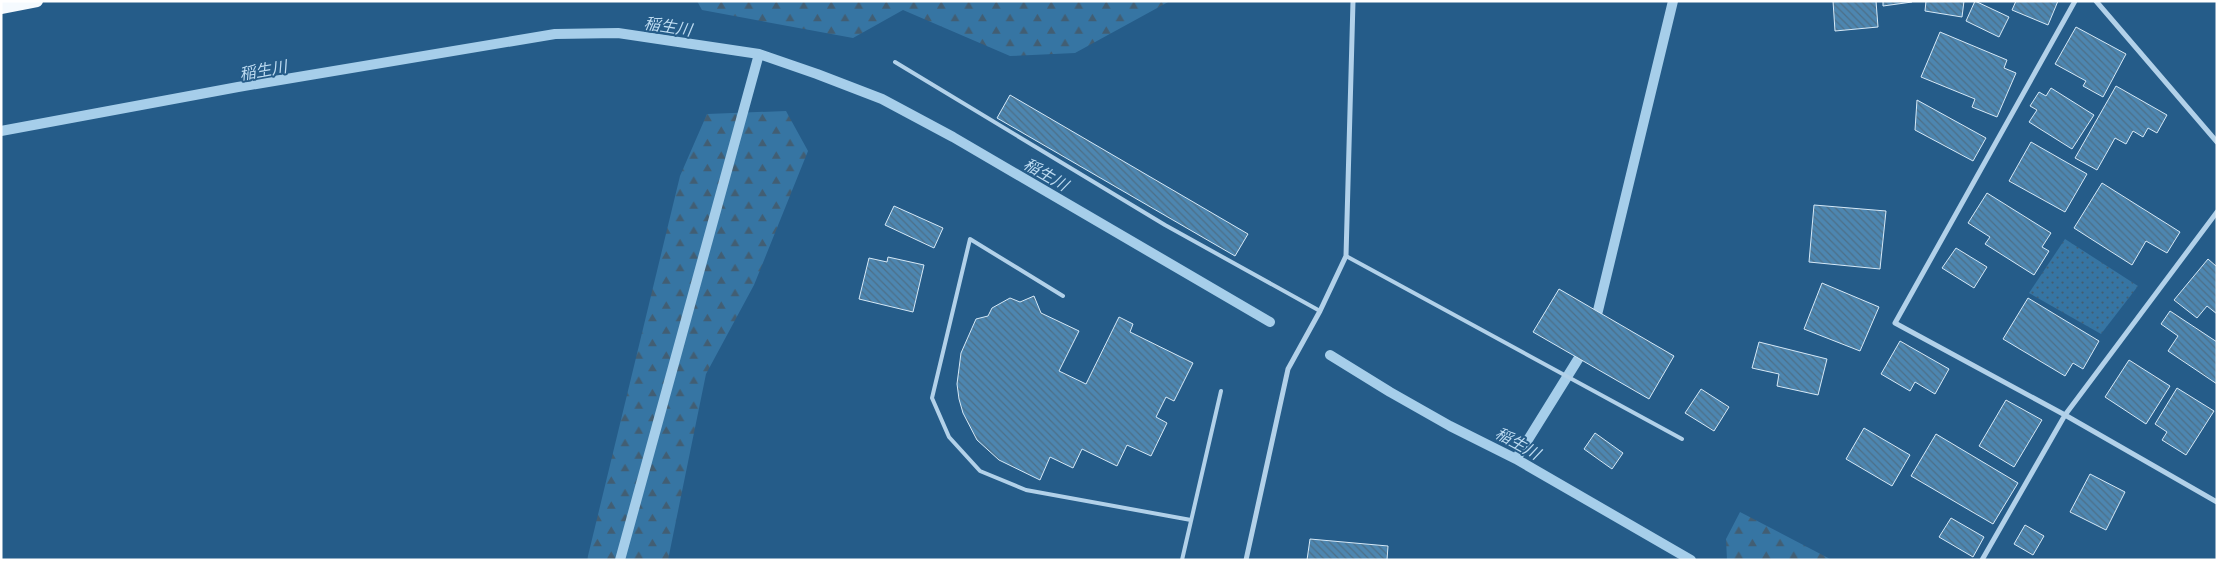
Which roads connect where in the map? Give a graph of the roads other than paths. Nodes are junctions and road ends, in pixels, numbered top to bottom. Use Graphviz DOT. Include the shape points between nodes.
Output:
graph roads {
  1 [pos="37,1"];
  2 [pos="1353,1"];
  3 [pos="2075,1"];
  4 [pos="2096,1"];
  5 [pos="1,8"];
  6 [pos="895,62"];
  7 [pos="2217,142"];
  8 [pos="2217,212"];
  9 [pos="1346,256"];
  10 [pos="1063,296"];
  11 [pos="1320,311"];
  12 [pos="1221,391"];
  13 [pos="2065,416"];
  14 [pos="1682,438"];
  15 [pos="2217,502"];
  16 [pos="1191,520"];
  17 [pos="1182,560"];
  18 [pos="1246,560"];
  19 [pos="1982,560"];
  1 -- 5 [label="main road"];
  2 -- 9 [label="street"];
  3 -- 13 [label="street" via="1895,323"];
  4 -- 7 [label="street"];
  6 -- 11 [label="lane" via="1165,225"];
  8 -- 13 [label="street"];
  9 -- 11 [label="street"];
  9 -- 14 [label="lane"];
  10 -- 16 [label="lane" via="970,239 932,398 949,437 980,471 1026,490"];
  11 -- 18 [label="street" via="1288,369"];
  12 -- 16 [label="lane"];
  13 -- 15 [label="street"];
  13 -- 19 [label="street"];
  16 -- 17 [label="lane"];
}
